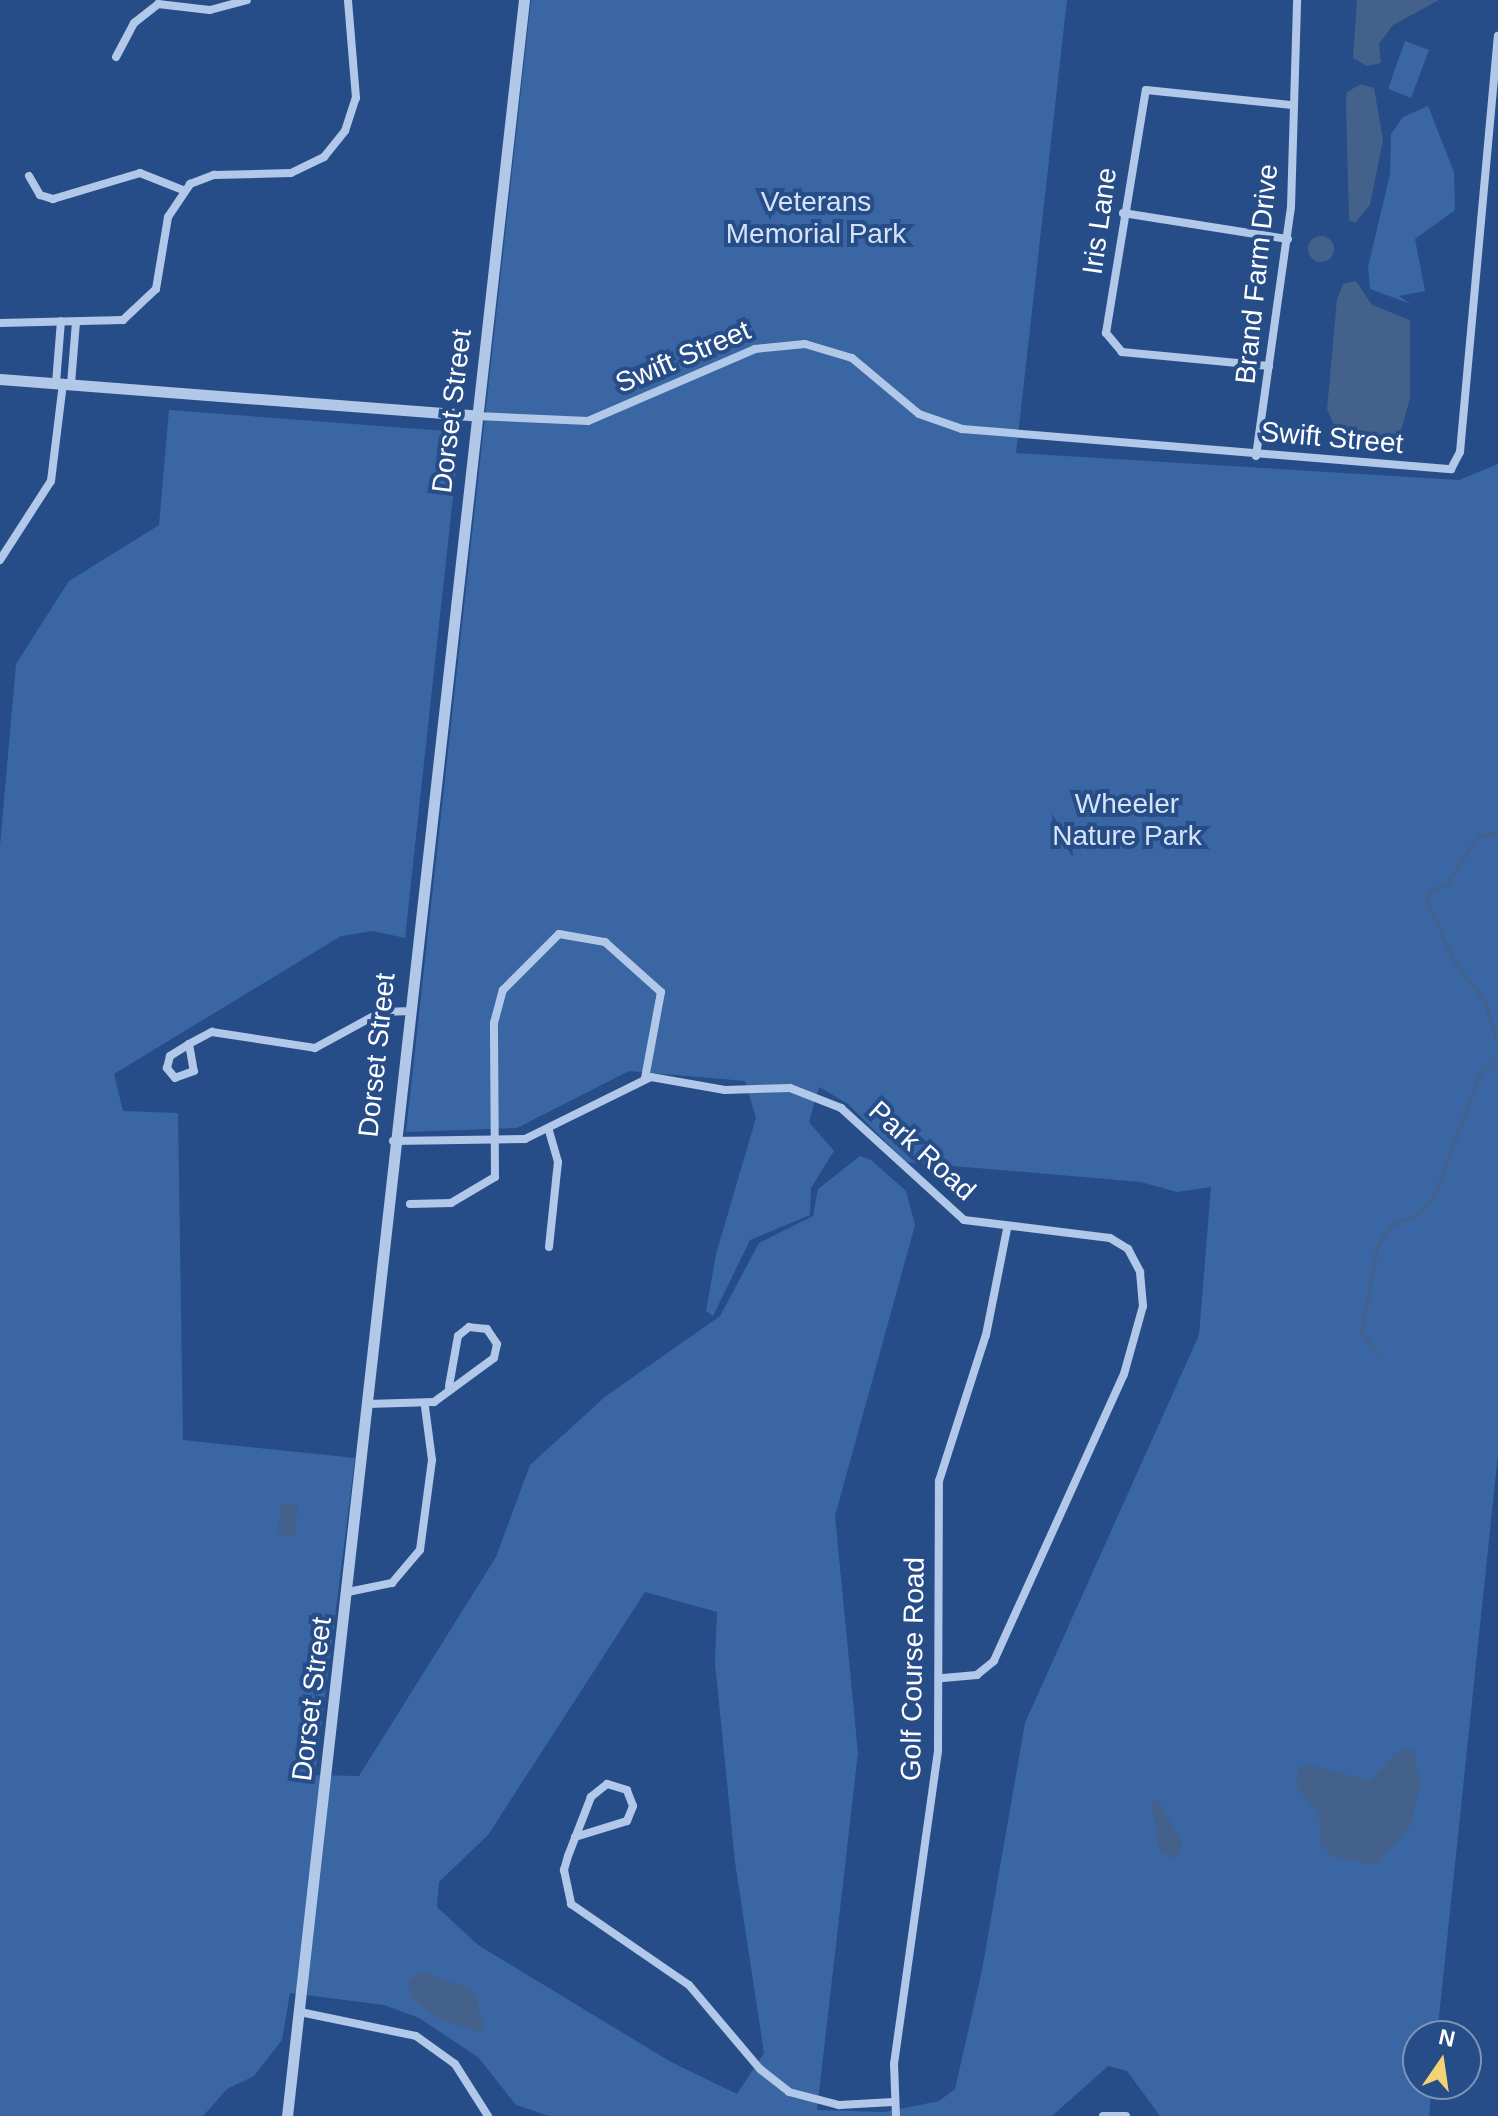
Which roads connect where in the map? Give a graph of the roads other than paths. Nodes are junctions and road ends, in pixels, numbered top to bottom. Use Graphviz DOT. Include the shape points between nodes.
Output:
graph roads {
  1 [pos="247,0"];
  2 [pos="348,0"];
  3 [pos="524,0"];
  4 [pos="1297,0"];
  5 [pos="1498,36"];
  6 [pos="116,57"];
  7 [pos="1292,105"];
  8 [pos="29,176"];
  9 [pos="183,190"];
  10 [pos="1123,213"];
  11 [pos="1288,239"];
  12 [pos="61,321"];
  13 [pos="76,322"];
  14 [pos="0,323"];
  15 [pos="1269,366"];
  16 [pos="0,379"];
  17 [pos="63,383"];
  18 [pos="476,416"];
  19 [pos="1256,456"];
  20 [pos="0,560"];
  21 [pos="405,1011"];
  22 [pos="189,1044"];
  23 [pos="645,1078"];
  24 [pos="549,1131"];
  25 [pos="392,1141"];
  26 [pos="500,1144"];
  27 [pos="410,1204"];
  28 [pos="1007,1229"];
  29 [pos="549,1247"];
  30 [pos="449,1386"];
  31 [pos="368,1404"];
  32 [pos="425,1407"];
  33 [pos="348,1592"];
  34 [pos="940,1678"];
  35 [pos="575,1837"];
  36 [pos="300,2012"];
  37 [pos="893,2102"];
  38 [pos="287,2116"];
  39 [pos="488,2116"];
  40 [pos="896,2116"];
  41 [pos="1103,2116"];
  42 [pos="1126,2116"];
  1 -- 6 [label="street" via="210,10 185,3 145,11"];
  2 -- 9 [label="street" via="356,98 332,149 291,173 214,175"];
  3 -- 18 [label="street, Dorset Street"];
  4 -- 7 [label="street, Brand Farm Drive"];
  5 -- 19 [label="street, Swift Street" via="1455,465 1440,471"];
  7 -- 10 [label="street, Iris Lane" via="1146,90"];
  7 -- 11 [label="street, Brand Farm Drive"];
  8 -- 9 [label="street" via="40,195 53,199 140,173"];
  9 -- 13 [label="street" via="168,217 152,297 123,320"];
  10 -- 11 [label="street"];
  10 -- 15 [label="street, Iris Lane" via="1109,345"];
  11 -- 15 [label="street, Brand Farm Drive"];
  12 -- 13 [label="street"];
  12 -- 14 [label="street"];
  12 -- 17 [label="street"];
  13 -- 17 [label="street"];
  15 -- 19 [label="street, Brand Farm Drive"];
  16 -- 17 [label="street, Swift Street"];
  17 -- 18 [label="street, Swift Street"];
  17 -- 20 [label="street" via="55,470"];
  18 -- 19 [label="street, Swift Street" via="588,421 745,352 805,344 852,358 909,408 951,427"];
  18 -- 21 [label="street, Dorset Street"];
  21 -- 22 [label="street" via="381,1012 323,1047 223,1031"];
  21 -- 25 [label="street, Dorset Street"];
  23 -- 24 [label="street"];
  23 -- 26 [label="street" via="661,992 605,942 559,934 503,990 494,1023"];
  23 -- 28 [label="street, Park Road" via="820,1096 849,1114 945,1208"];
  24 -- 26 [label="street"];
  24 -- 29 [label="street" via="558,1162"];
  25 -- 26 [label="street"];
  25 -- 31 [label="street, Dorset Street"];
  26 -- 27 [label="street" via="495,1177 479,1190 451,1203"];
  28 -- 34 [label="street, Golf Course Road" via="986,1335 939,1481"];
  28 -- 34 [label="street, Park Road" via="1117,1241 1137,1263 1143,1306 1124,1374 997,1655 977,1675"];
  30 -- 30 [label="street" via="494,1358 496,1340 487,1329 469,1327 458,1336"];
  30 -- 32 [label="street"];
  31 -- 32 [label="street"];
  31 -- 33 [label="street, Dorset Street"];
  32 -- 33 [label="street" via="432,1460 420,1550 392,1583"];
  33 -- 36 [label="street, Dorset Street"];
  34 -- 37 [label="street, Golf Course Road" via="935,1777"];
  35 -- 35 [label="street" via="596,1790 611,1784 627,1790 633,1806 624,1824"];
  35 -- 37 [label="street" via="563,1878 571,1904 689,1985 769,2078 822,2104"];
  36 -- 38 [label="street, Dorset Street"];
  36 -- 39 [label="street" via="384,2024 431,2044 465,2076"];
  37 -- 40 [label="street, Golf Course Road"];
  41 -- 42 [label="street"];
}
